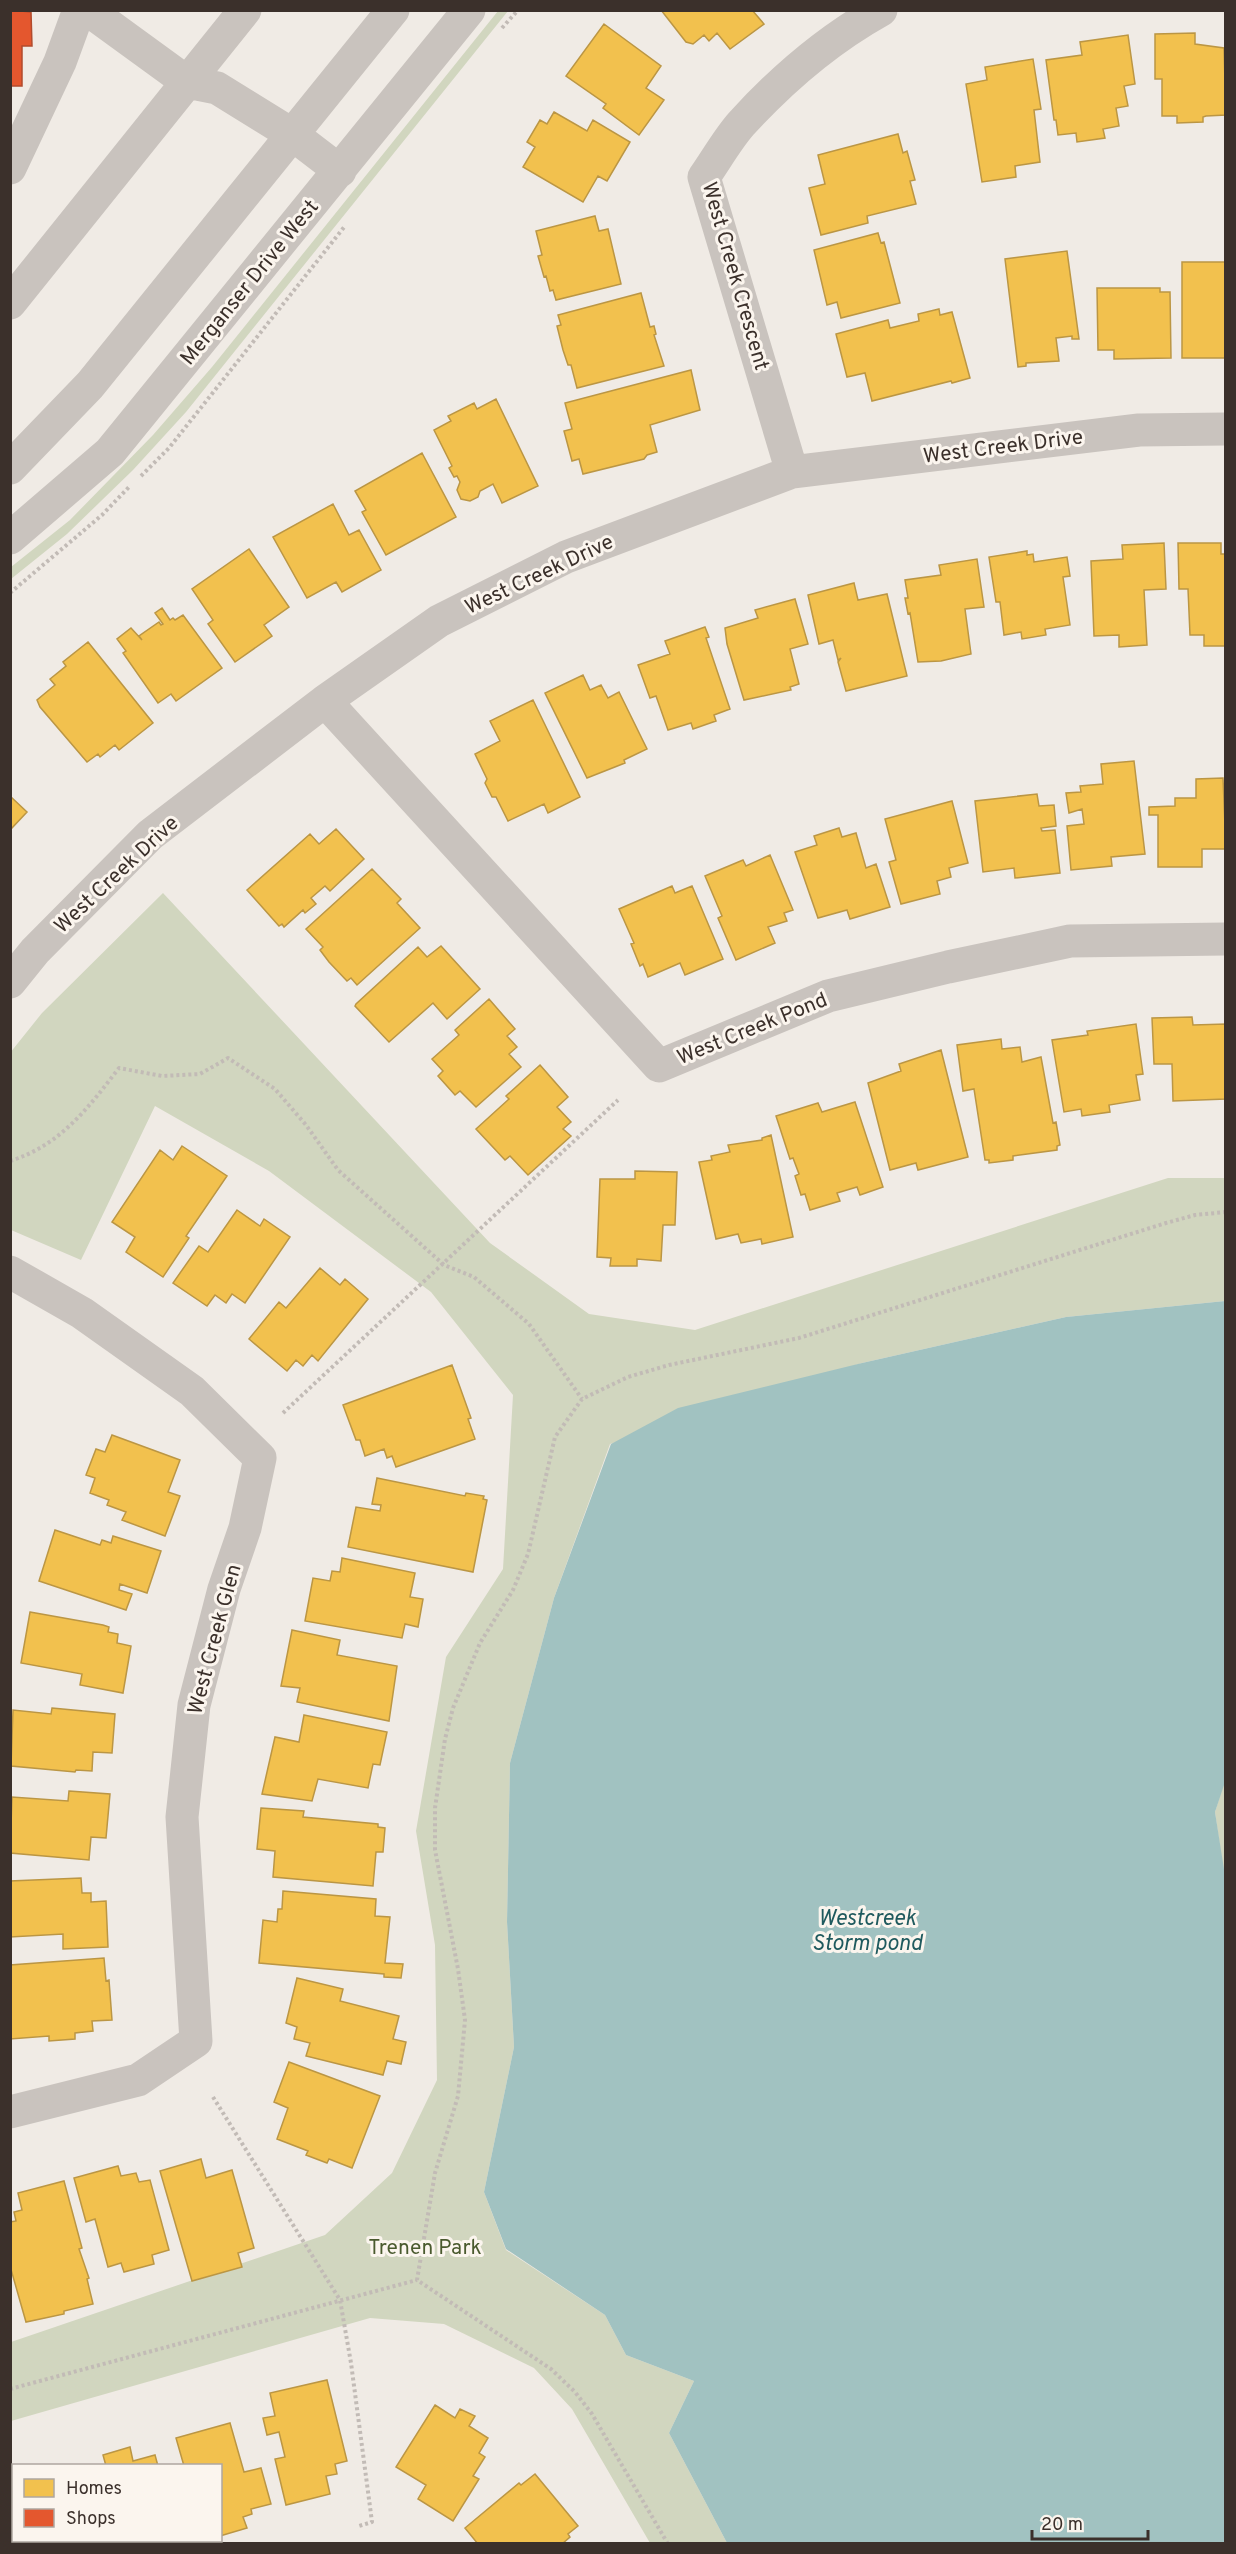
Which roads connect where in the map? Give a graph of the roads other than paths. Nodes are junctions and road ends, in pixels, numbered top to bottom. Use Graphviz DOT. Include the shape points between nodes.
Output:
graph roads {
  1 [pos="80,10"];
  2 [pos="88,10"];
  3 [pos="245,10"];
  4 [pos="393,10"];
  5 [pos="469,10"];
  6 [pos="881,10"];
  7 [pos="187,82"];
  8 [pos="293,135"];
  9 [pos="10,168"];
  10 [pos="340,171"];
  11 [pos="10,303"];
  12 [pos="1226,429"];
  13 [pos="10,468"];
  14 [pos="792,472"];
  15 [pos="10,538"];
  16 [pos="325,702"];
  17 [pos="1226,939"];
  18 [pos="10,982"];
  19 [pos="10,1272"];
  20 [pos="10,2112"];
  1 -- 9 [label="street"];
  2 -- 7 [label="street"];
  3 -- 7 [label="street"];
  4 -- 8 [label="street"];
  5 -- 10 [label="street, Merganser Drive West"];
  6 -- 14 [label="street, West Creek Crescent" via="790,75 741,125 704,177"];
  7 -- 8 [label="street" via="217,88"];
  7 -- 11 [label="street"];
  8 -- 10 [label="street"];
  8 -- 13 [label="street" via="90,385"];
  10 -- 15 [label="street, Merganser Drive West" via="110,452"];
  12 -- 14 [label="street, West Creek Drive" via="1138,430"];
  14 -- 16 [label="street, West Creek Drive" via="566,556 439,621"];
  16 -- 17 [label="street, West Creek Pond" via="659,1066 828,996 948,967 1070,941"];
  16 -- 18 [label="street, West Creek Drive" via="150,836 35,951"];
  19 -- 20 [label="street, West Creek Glen" via="82,1314 192,1391 260,1458 245,1528 224,1589 194,1705 182,1817 196,2041 138,2080"];
}
